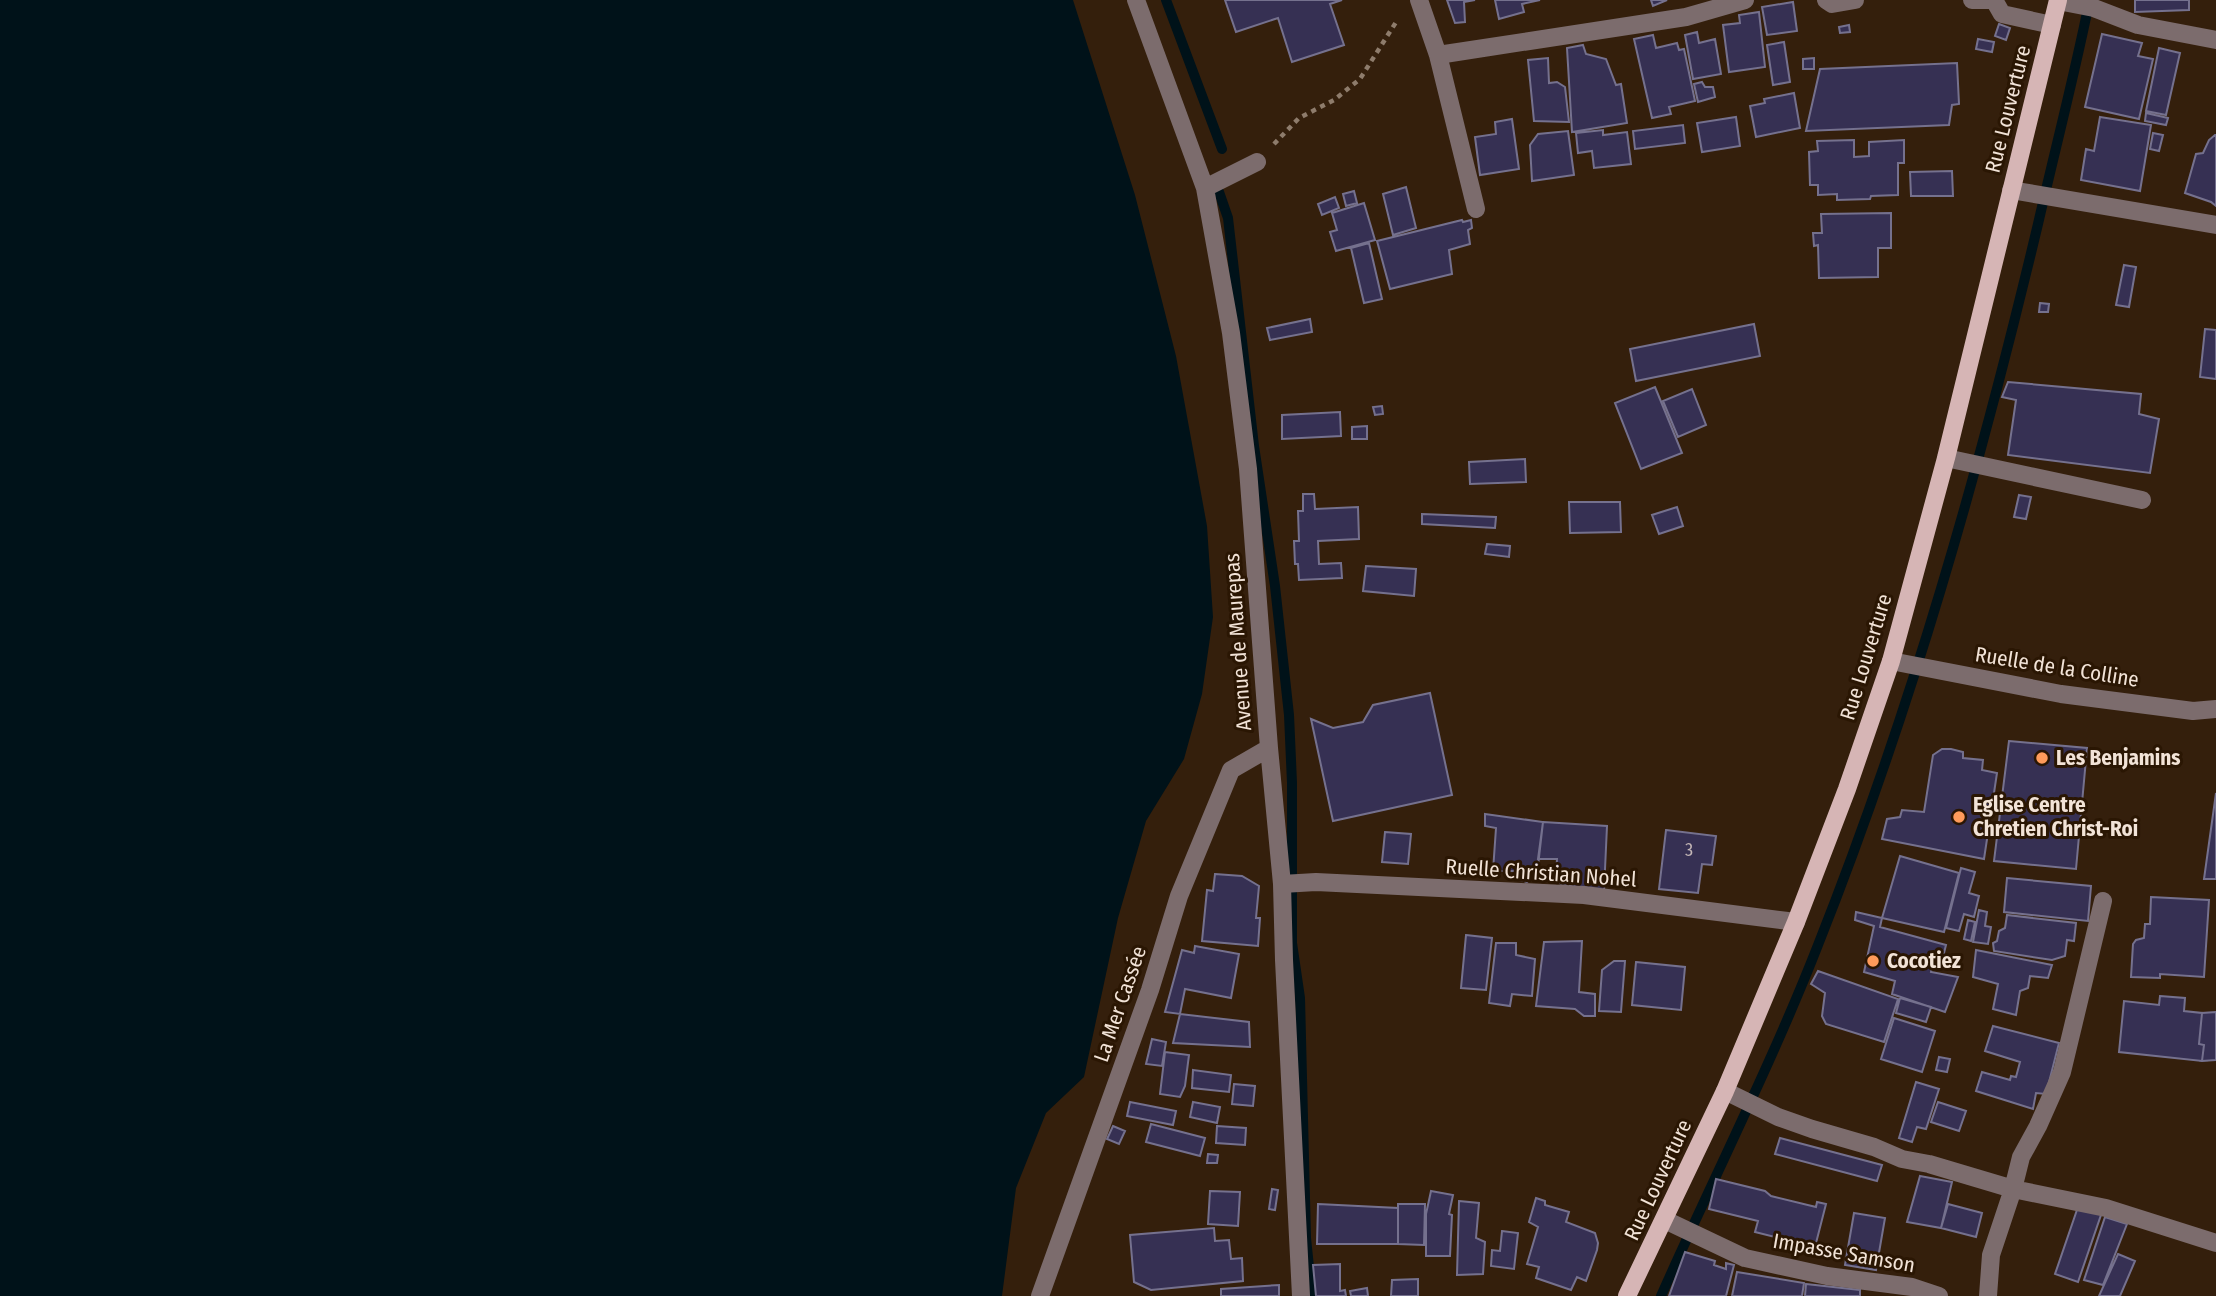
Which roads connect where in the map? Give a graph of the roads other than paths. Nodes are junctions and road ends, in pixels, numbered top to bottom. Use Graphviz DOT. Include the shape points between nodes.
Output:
graph roads {
  1 [pos="1136,0"];
  2 [pos="1419,0"];
  3 [pos="1745,0"];
  4 [pos="1826,0"];
  5 [pos="1855,0"];
  6 [pos="1972,0"];
  7 [pos="2058,0"];
  8 [pos="2052,24"];
  9 [pos="2216,40"];
  10 [pos="1438,55"];
  11 [pos="1257,162"];
  12 [pos="1205,188"];
  13 [pos="2011,190"];
  14 [pos="1476,209"];
  15 [pos="2216,225"];
  16 [pos="1946,458"];
  17 [pos="2142,500"];
  18 [pos="1891,661"];
  19 [pos="2216,709"];
  20 [pos="1269,748"];
  21 [pos="1282,884"];
  22 [pos="2103,901"];
  23 [pos="1796,922"];
  24 [pos="1725,1091"];
  25 [pos="2012,1189"];
  26 [pos="1665,1220"];
  27 [pos="2216,1242"];
  28 [pos="1040,1296"];
  29 [pos="1301,1296"];
  30 [pos="1628,1296"];
  31 [pos="1939,1296"];
  32 [pos="1988,1296"];
  1 -- 12 [label="street, Avenue de Maurepas"];
  2 -- 10 [label="street"];
  3 -- 10 [label="street" via="1686,17"];
  4 -- 5 [label="street" via="1832,4"];
  6 -- 8 [label="street" via="1994,0 2002,14"];
  7 -- 8 [label="main road, Rue Louverture"];
  7 -- 9 [label="street" via="2138,25"];
  8 -- 13 [label="main road, Rue Louverture"];
  10 -- 14 [label="street"];
  11 -- 12 [label="street"];
  12 -- 20 [label="street, Avenue de Maurepas" via="1231,333 1248,469"];
  13 -- 15 [label="street"];
  13 -- 16 [label="main road, Rue Louverture"];
  16 -- 17 [label="street"];
  16 -- 18 [label="main road, Rue Louverture"];
  18 -- 19 [label="street, Ruelle de la Colline" via="2061,694 2193,711"];
  18 -- 23 [label="main road, Rue Louverture"];
  20 -- 21 [label="street, Avenue de Maurepas"];
  20 -- 28 [label="street, La Mer Cassée" via="1231,770 1179,896"];
  21 -- 23 [label="street, Ruelle Christian Nohel" via="1584,895"];
  21 -- 29 [label="street, Avenue de Maurepas"];
  22 -- 25 [label="street" via="2062,1072 2021,1157"];
  23 -- 24 [label="main road, Rue Louverture"];
  24 -- 25 [label="street" via="1778,1117 1902,1159"];
  24 -- 26 [label="main road, Rue Louverture"];
  25 -- 27 [label="street" via="2106,1208"];
  25 -- 32 [label="street" via="1991,1255"];
  26 -- 30 [label="main road, Rue Louverture"];
  26 -- 31 [label="street, Impasse Samson" via="1745,1258 1827,1276 1912,1287"];
}
